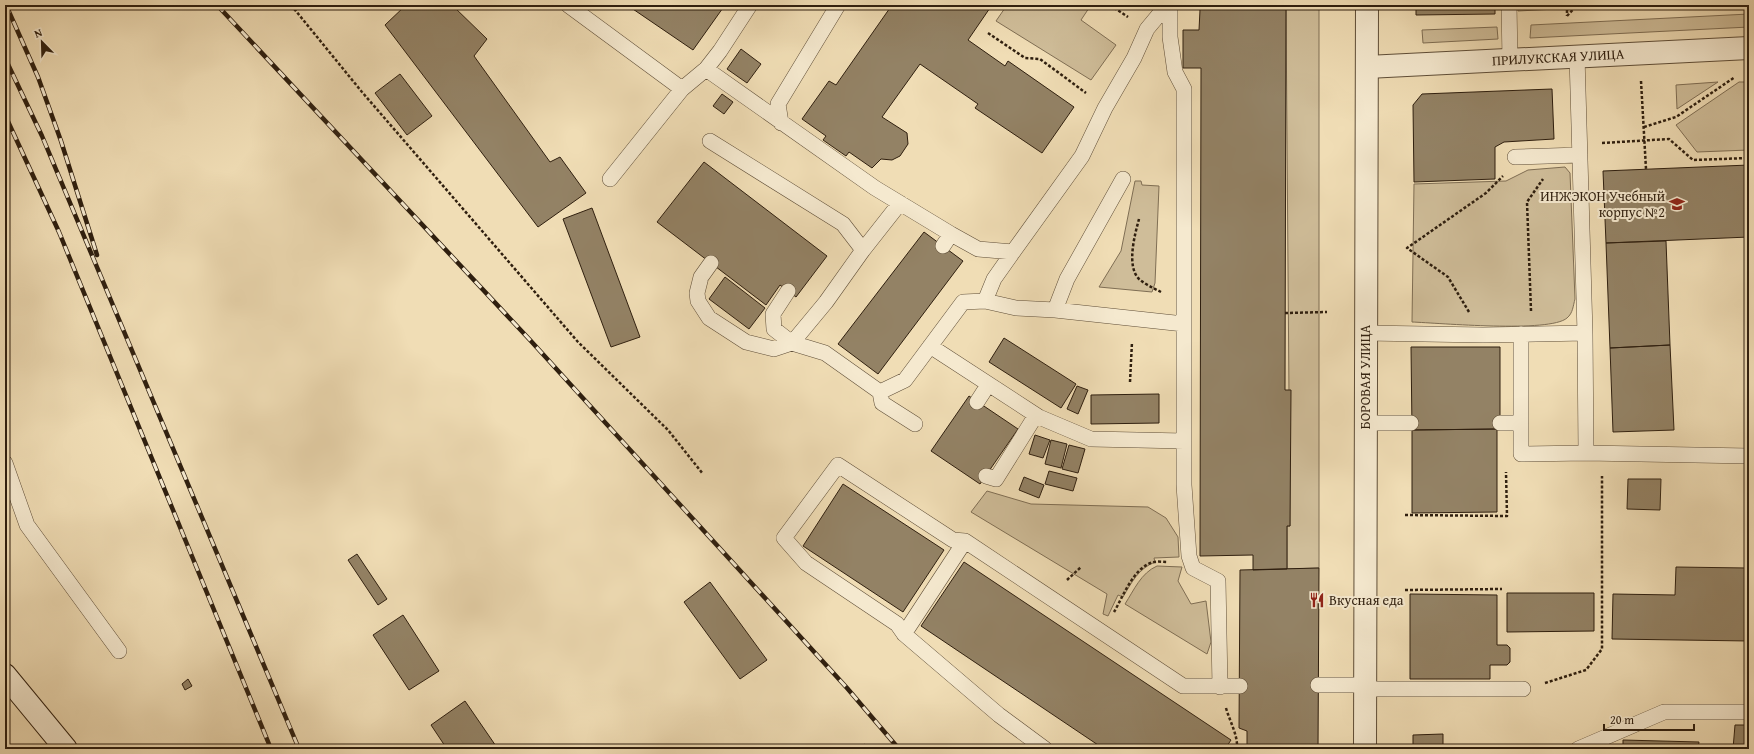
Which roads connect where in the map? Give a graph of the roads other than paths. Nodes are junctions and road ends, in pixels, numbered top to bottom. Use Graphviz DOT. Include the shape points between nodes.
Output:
graph roads {
  1 [pos="568,5"];
  2 [pos="750,5"];
  3 [pos="836,5"];
  4 [pos="1169,5"];
  5 [pos="1367,5"];
  6 [pos="1509,5"];
  7 [pos="1749,48"];
  8 [pos="1577,56"];
  9 [pos="1510,60"];
  10 [pos="1367,67"];
  11 [pos="706,69"];
  12 [pos="682,90"];
  13 [pos="781,123"];
  14 [pos="710,141"];
  15 [pos="1580,150"];
  16 [pos="1515,158"];
  17 [pos="610,179"];
  18 [pos="1123,179"];
  19 [pos="900,203"];
  20 [pos="951,234"];
  21 [pos="943,246"];
  22 [pos="863,250"];
  23 [pos="1013,252"];
  24 [pos="712,263"];
  25 [pos="788,291"];
  26 [pos="985,300"];
  27 [pos="1055,310"];
  28 [pos="1184,324"];
  29 [pos="1585,333"];
  30 [pos="1366,334"];
  31 [pos="1526,334"];
  32 [pos="792,343"];
  33 [pos="930,346"];
  34 [pos="988,385"];
  35 [pos="880,392"];
  36 [pos="977,402"];
  37 [pos="1036,415"];
  38 [pos="1521,422"];
  39 [pos="1365,423"];
  40 [pos="1411,423"];
  41 [pos="1500,423"];
  42 [pos="914,424"];
  43 [pos="1184,441"];
  44 [pos="1586,453"];
  45 [pos="1749,456"];
  46 [pos="5,462"];
  47 [pos="986,476"];
  48 [pos="965,541"];
  49 [pos="904,634"];
  50 [pos="119,651"];
  51 [pos="5,675"];
  52 [pos="1318,685"];
  53 [pos="1240,686"];
  54 [pos="1220,687"];
  55 [pos="1365,687"];
  56 [pos="1523,689"];
  57 [pos="1749,712"];
  58 [pos="66,749"];
  59 [pos="1045,749"];
  60 [pos="1365,749"];
  61 [pos="1578,749"];
  1 -- 12 [label="lane"];
  2 -- 11 [label="lane"];
  3 -- 13 [label="lane" via="778,104"];
  4 -- 23 [label="lane" via="1147,29 1082,156"];
  4 -- 28 [label="lane" via="1175,72 1184,89"];
  5 -- 10 [label="street, БОРОВАЯ УЛИЦА"];
  6 -- 9 [label="lane"];
  7 -- 8 [label="street, ПРИЛУКСКАЯ УЛИЦА"];
  8 -- 9 [label="street, ПРИЛУКСКАЯ УЛИЦА"];
  8 -- 15 [label="lane"];
  9 -- 10 [label="street, ПРИЛУКСКАЯ УЛИЦА"];
  10 -- 30 [label="street, БОРОВАЯ УЛИЦА"];
  11 -- 12 [label="lane"];
  11 -- 13 [label="lane"];
  12 -- 17 [label="lane"];
  13 -- 19 [label="lane"];
  14 -- 22 [label="lane" via="843,224"];
  15 -- 16 [label="lane" via="1558,156"];
  15 -- 29 [label="lane"];
  18 -- 27 [label="lane" via="1067,279"];
  19 -- 20 [label="lane"];
  19 -- 22 [label="lane"];
  20 -- 21 [label="lane"];
  20 -- 23 [label="lane" via="978,249"];
  22 -- 32 [label="lane" via="826,302"];
  23 -- 26 [label="lane" via="994,279"];
  24 -- 32 [label="lane" via="701,277 697,293 698,301 709,318 746,342 774,349"];
  25 -- 32 [label="lane" via="773,314 774,329"];
  26 -- 27 [label="lane" via="1016,308"];
  26 -- 33 [label="lane" via="963,302"];
  27 -- 28 [label="lane"];
  28 -- 43 [label="lane"];
  29 -- 31 [label="lane"];
  29 -- 44 [label="lane"];
  30 -- 31 [label="lane"];
  30 -- 39 [label="street, БОРОВАЯ УЛИЦА"];
  31 -- 38 [label="lane"];
  32 -- 35 [label="lane" via="854,365"];
  33 -- 34 [label="lane"];
  33 -- 35 [label="lane" via="905,380"];
  34 -- 36 [label="lane"];
  34 -- 37 [label="lane"];
  35 -- 42 [label="lane" via="882,403"];
  37 -- 43 [label="lane" via="1091,438"];
  37 -- 47 [label="lane" via="996,479"];
  38 -- 41 [label="lane"];
  38 -- 44 [label="lane" via="1521,454"];
  39 -- 40 [label="lane"];
  39 -- 55 [label="street, БОРОВАЯ УЛИЦА"];
  43 -- 54 [label="lane" via="1184,485 1190,556 1193,568 1218,581"];
  44 -- 45 [label="lane"];
  46 -- 50 [label="lane" via="27,524"];
  48 -- 49 [label="lane"];
  48 -- 49 [label="lane" via="953,540 838,465 784,538 806,564 897,624"];
  48 -- 54 [label="lane" via="1183,686"];
  49 -- 59 [label="lane" via="999,715"];
  51 -- 58 [label="street"];
  52 -- 55 [label="lane"];
  53 -- 54 [label="lane"];
  55 -- 56 [label="lane"];
  55 -- 60 [label="street, БОРОВАЯ УЛИЦА"];
  57 -- 61 [label="lane" via="1664,712"];
}
